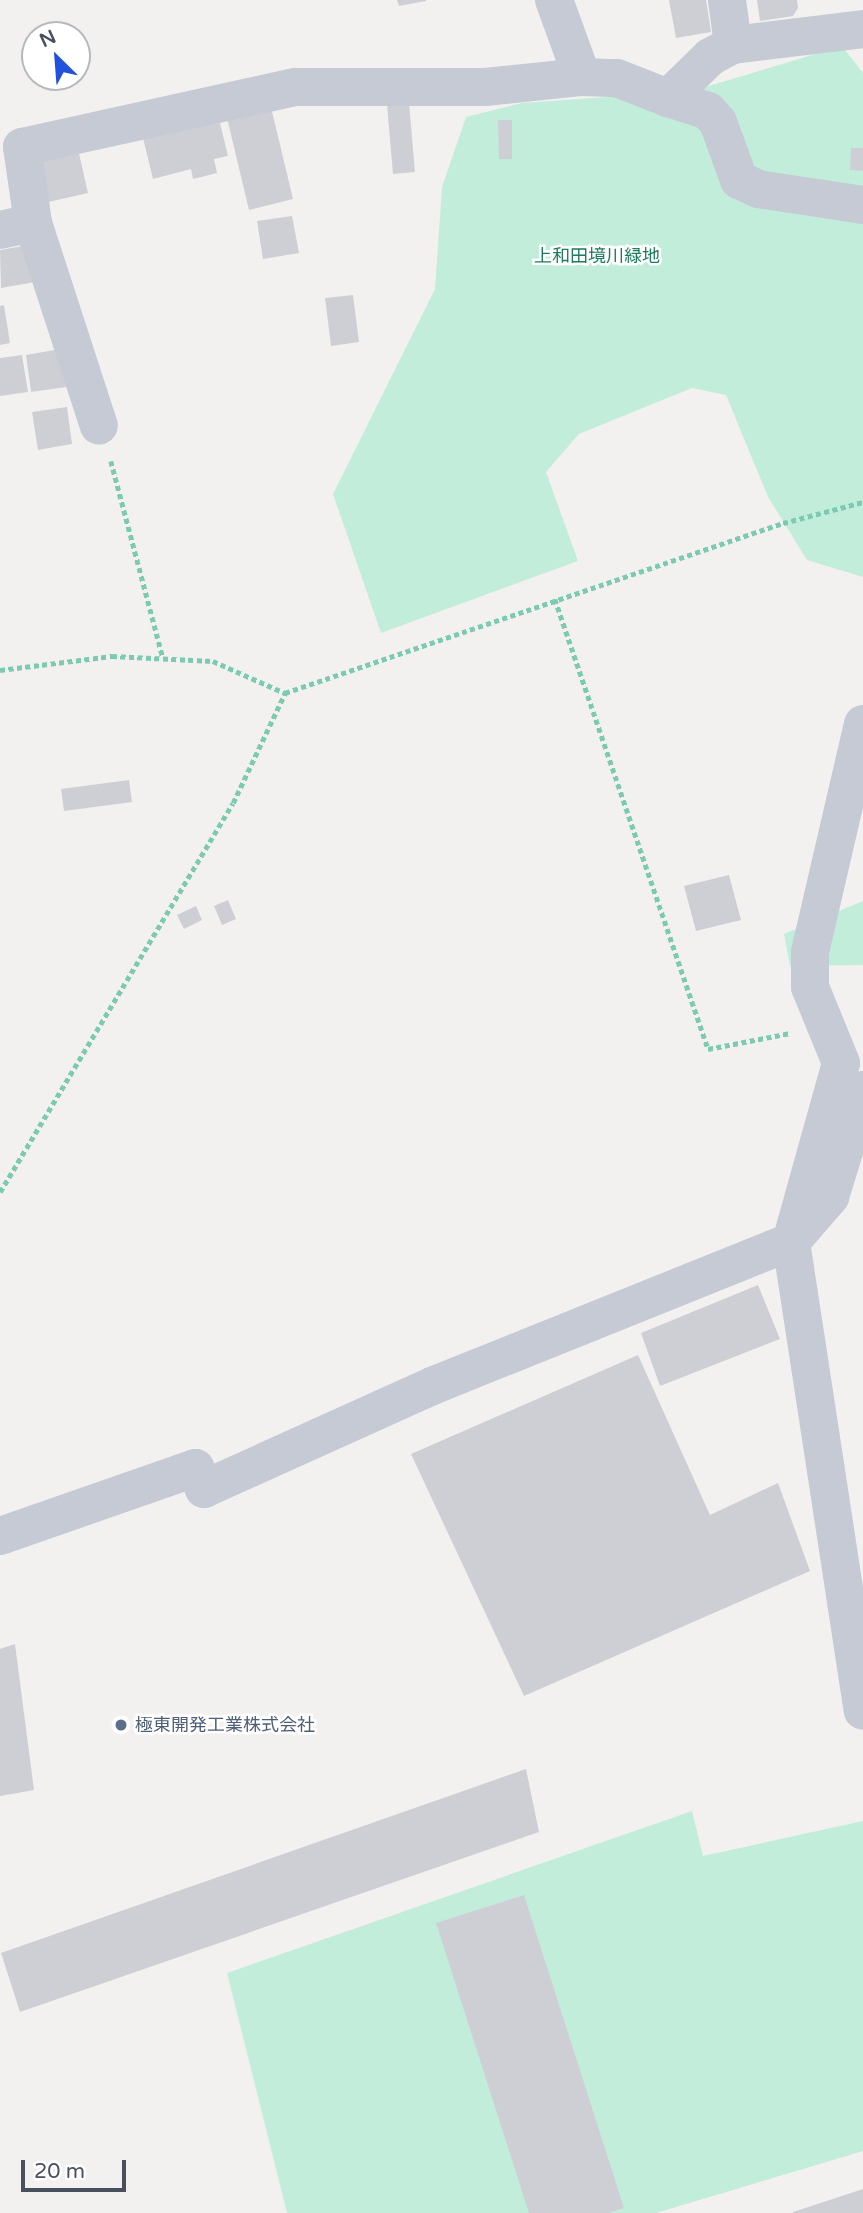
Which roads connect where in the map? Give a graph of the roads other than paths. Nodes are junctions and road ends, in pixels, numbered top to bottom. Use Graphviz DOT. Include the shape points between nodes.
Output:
graph roads {
  1 [pos="554,0"];
  2 [pos="727,0"];
  3 [pos="863,29"];
  4 [pos="733,45"];
  5 [pos="583,76"];
  6 [pos="668,98"];
  7 [pos="863,205"];
  8 [pos="16,227"];
  9 [pos="99,426"];
  10 [pos="863,724"];
  11 [pos="863,1090"];
  12 [pos="791,1242"];
  13 [pos="0,1536"];
  14 [pos="863,1712"];
  1 -- 5 [label="street"];
  2 -- 4 [label="street"];
  3 -- 4 [label="street"];
  4 -- 6 [label="street" via="710,57"];
  5 -- 6 [label="street" via="617,78"];
  5 -- 8 [label="street" via="485,87 296,87 22,148"];
  6 -- 7 [label="street" via="708,111 718,122 740,180 748,185"];
  8 -- 9 [label="street"];
  10 -- 12 [label="street" via="810,951 810,987 822,1026 841,1063"];
  11 -- 12 [label="street" via="830,1197"];
  12 -- 13 [label="street" via="432,1386 205,1489 195,1468"];
  12 -- 14 [label="street"];
}
